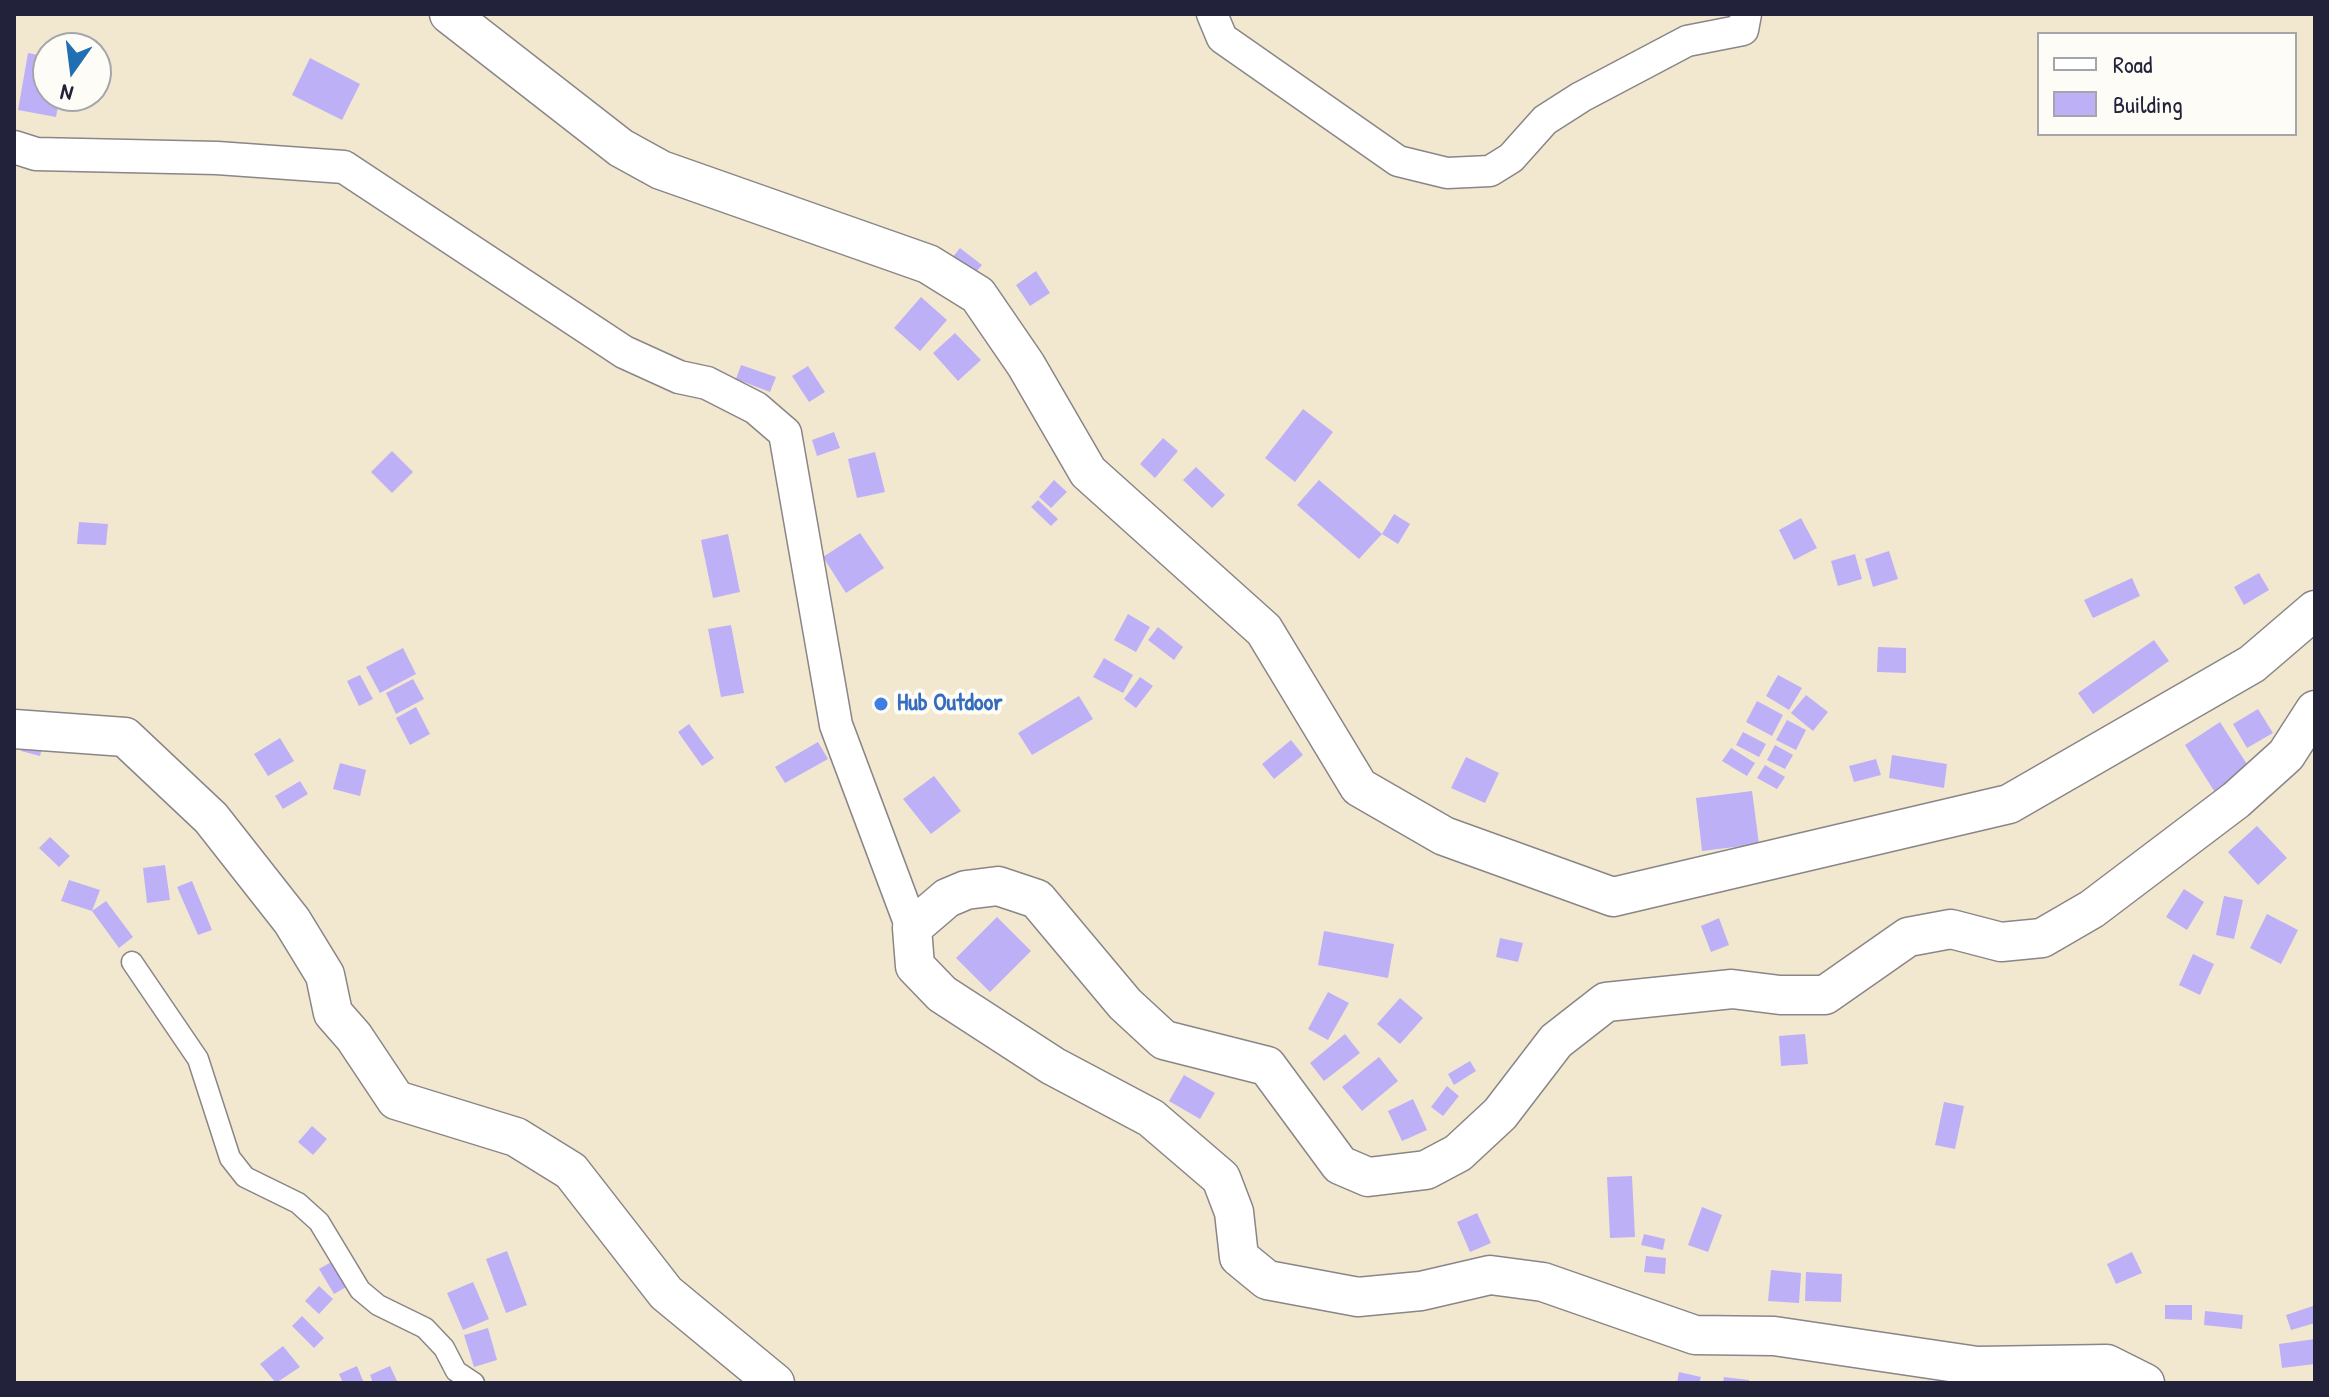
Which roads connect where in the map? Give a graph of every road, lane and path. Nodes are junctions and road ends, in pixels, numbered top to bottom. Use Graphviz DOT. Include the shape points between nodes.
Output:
graph roads {
  1 [pos="449,14"];
  2 [pos="1212,14"];
  3 [pos="1746,14"];
  4 [pos="14,147"];
  5 [pos="2315,610"];
  6 [pos="2315,710"];
  7 [pos="14,729"];
  8 [pos="912,928"];
  9 [pos="132,962"];
  10 [pos="474,1383"];
  11 [pos="775,1383"];
  12 [pos="2145,1383"];
  1 -- 5 [label="highway" via="621,148 661,170 928,264 978,295 1088,472 1264,630 1359,787 1444,836 1613,897 2009,804 2252,664"];
  2 -- 3 [label="street" via="1222,38 1398,161 1447,173 1490,171 1511,158 1545,120 1581,97 1687,41 1743,30"];
  4 -- 8 [label="main road" via="36,154 344,167 624,352 679,377 707,383 756,408 785,433 836,725"];
  6 -- 8 [label="highway" via="2286,755 2236,800 2092,909 2042,938 2001,942 1951,929 1908,937 1825,995 1732,989 1606,1002 1556,1041 1490,1124 1458,1153 1426,1170 1368,1177 1340,1165 1267,1066 1164,1040 1125,1004 1037,899 998,886 966,890 947,898"];
  7 -- 11 [label="highway" via="125,737 211,818 292,921 325,975 333,1013 396,1100 516,1137 571,1171 666,1293"];
  8 -- 12 [label="highway" via="915,966 942,994 1053,1066 1151,1118 1221,1178 1234,1212 1239,1257 1267,1280 1358,1297 1421,1291 1490,1275 1543,1282 1695,1335 1774,1336 1977,1366 2107,1364"];
  9 -- 10 [label="street" via="198,1059 230,1158 245,1177 298,1203 319,1222 360,1290 425,1328 456,1371"];
}
